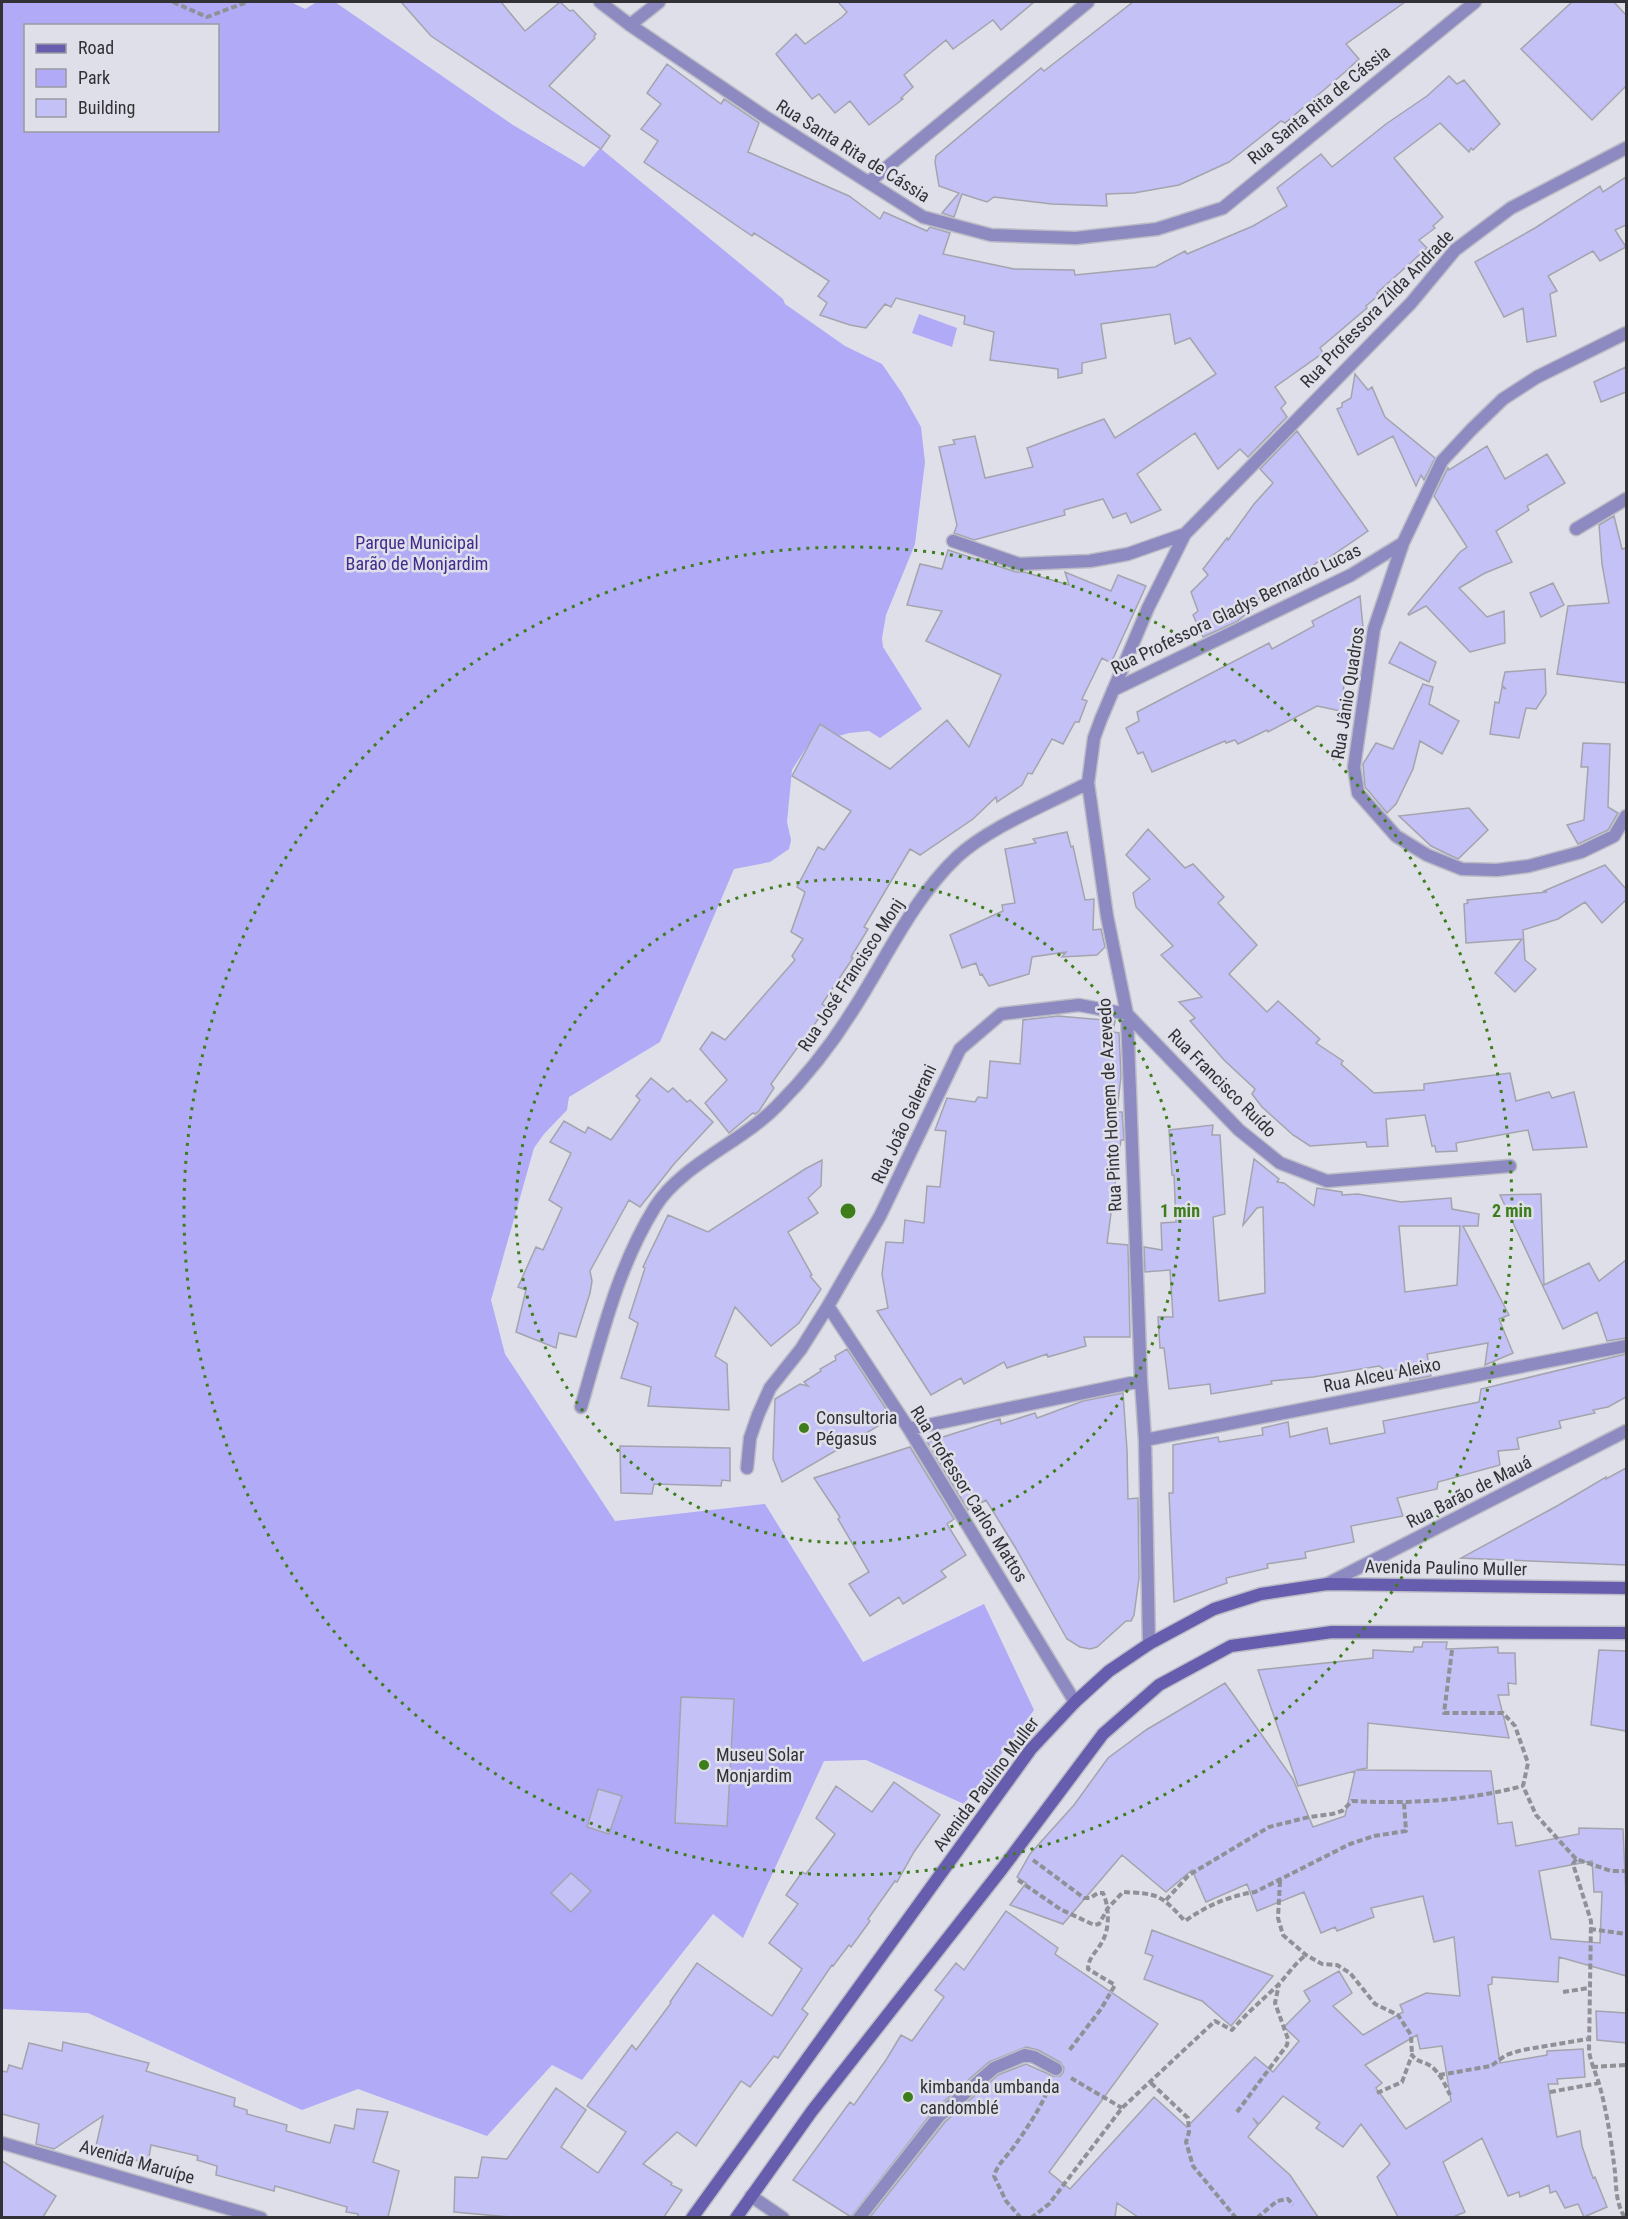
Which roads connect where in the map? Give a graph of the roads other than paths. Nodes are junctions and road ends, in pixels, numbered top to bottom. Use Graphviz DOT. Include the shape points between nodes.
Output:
graph roads {
  1 [pos="600,2"];
  2 [pos="659,2"];
  3 [pos="1088,2"];
  4 [pos="1475,2"];
  5 [pos="630,25"];
  6 [pos="1626,148"];
  7 [pos="869,182"];
  8 [pos="1626,333"];
  9 [pos="1626,499"];
  10 [pos="1576,529"];
  11 [pos="1185,534"];
  12 [pos="953,542"];
  13 [pos="1403,543"];
  14 [pos="1113,690"];
  15 [pos="1088,783"];
  16 [pos="1626,816"];
  17 [pos="1127,1014"];
  18 [pos="1510,1166"];
  19 [pos="828,1306"];
  20 [pos="1626,1346"];
  21 [pos="1141,1381"];
  22 [pos="581,1407"];
  23 [pos="909,1429"];
  24 [pos="1626,1431"];
  25 [pos="1145,1440"];
  26 [pos="747,1468"];
  27 [pos="1327,1584"];
  28 [pos="1626,1588"];
  29 [pos="1626,1633"];
  30 [pos="1149,1644"];
  31 [pos="1075,1702"];
  32 [pos="1056,2069"];
  33 [pos="2,2143"];
  34 [pos="751,2196"];
  35 [pos="261,2217"];
  36 [pos="692,2217"];
  37 [pos="736,2217"];
  38 [pos="783,2217"];
  39 [pos="859,2217"];
  1 -- 5 [label="street, Rua Santa Rita de Cássia"];
  2 -- 5 [label="street"];
  3 -- 7 [label="street"];
  4 -- 7 [label="street, Rua Santa Rita de Cássia" via="1223,208 1157,229 1076,238 991,235 923,217"];
  5 -- 7 [label="street, Rua Santa Rita de Cássia"];
  6 -- 11 [label="street, Rua Professora Zilda Andrade" via="1511,208 1455,250 1411,303"];
  8 -- 13 [label="street" via="1537,377 1503,399 1443,461"];
  9 -- 10 [label="street"];
  11 -- 12 [label="street" via="1128,554 1090,561 1019,564"];
  11 -- 14 [label="street, Rua Professora Gladys Bernardo Lucas"];
  13 -- 14 [label="street, Rua Professora Gladys Bernardo Lucas" via="1351,575"];
  13 -- 16 [label="street, Rua Jânio Quadros" via="1374,629 1353,767 1358,793 1396,836 1427,855 1462,869 1529,866 1581,852 1614,836"];
  14 -- 15 [label="street, Rua Pinto Homem de Azevedo" via="1094,738"];
  15 -- 17 [label="street, Rua Pinto Homem de Azevedo" via="1107,916"];
  15 -- 22 [label="street, Rua José Francisco Monj" via="992,832 958,856 926,893 852,1012 783,1100 686,1174 656,1205 632,1248 612,1301"];
  17 -- 18 [label="street, Rua Francisco Ruído" via="1239,1130 1280,1163 1327,1181"];
  17 -- 19 [label="street, Rua João Galerani" via="1079,1005 1001,1014 960,1049 880,1216"];
  17 -- 21 [label="street, Rua Pinto Homem de Azevedo"];
  19 -- 23 [label="street, Rua Professor Carlos Mattos"];
  19 -- 26 [label="street, Rua João Galerani" via="770,1388 750,1438"];
  20 -- 25 [label="street, Rua Alceu Aleixo"];
  21 -- 23 [label="street"];
  21 -- 25 [label="street, Rua Pinto Homem de Azevedo"];
  23 -- 31 [label="street, Rua Professor Carlos Mattos"];
  24 -- 27 [label="street, Rua Barão de Mauá"];
  25 -- 30 [label="street, Rua Pinto Homem de Azevedo"];
  27 -- 28 [label="main road, Avenida Paulino Muller"];
  27 -- 30 [label="main road, Avenida Paulino Muller" via="1261,1594 1214,1609"];
  29 -- 34 [label="main road" via="1332,1632 1232,1646 1159,1684 1103,1734"];
  30 -- 31 [label="main road, Avenida Paulino Muller" via="1109,1671"];
  31 -- 36 [label="main road, Avenida Paulino Muller" via="1031,1749"];
  32 -- 39 [label="street" via="1025,2055 994,2068 939,2116"];
  33 -- 35 [label="street, Avenida Maruípe"];
  34 -- 37 [label="main road"];
  34 -- 38 [label="street"];
}
